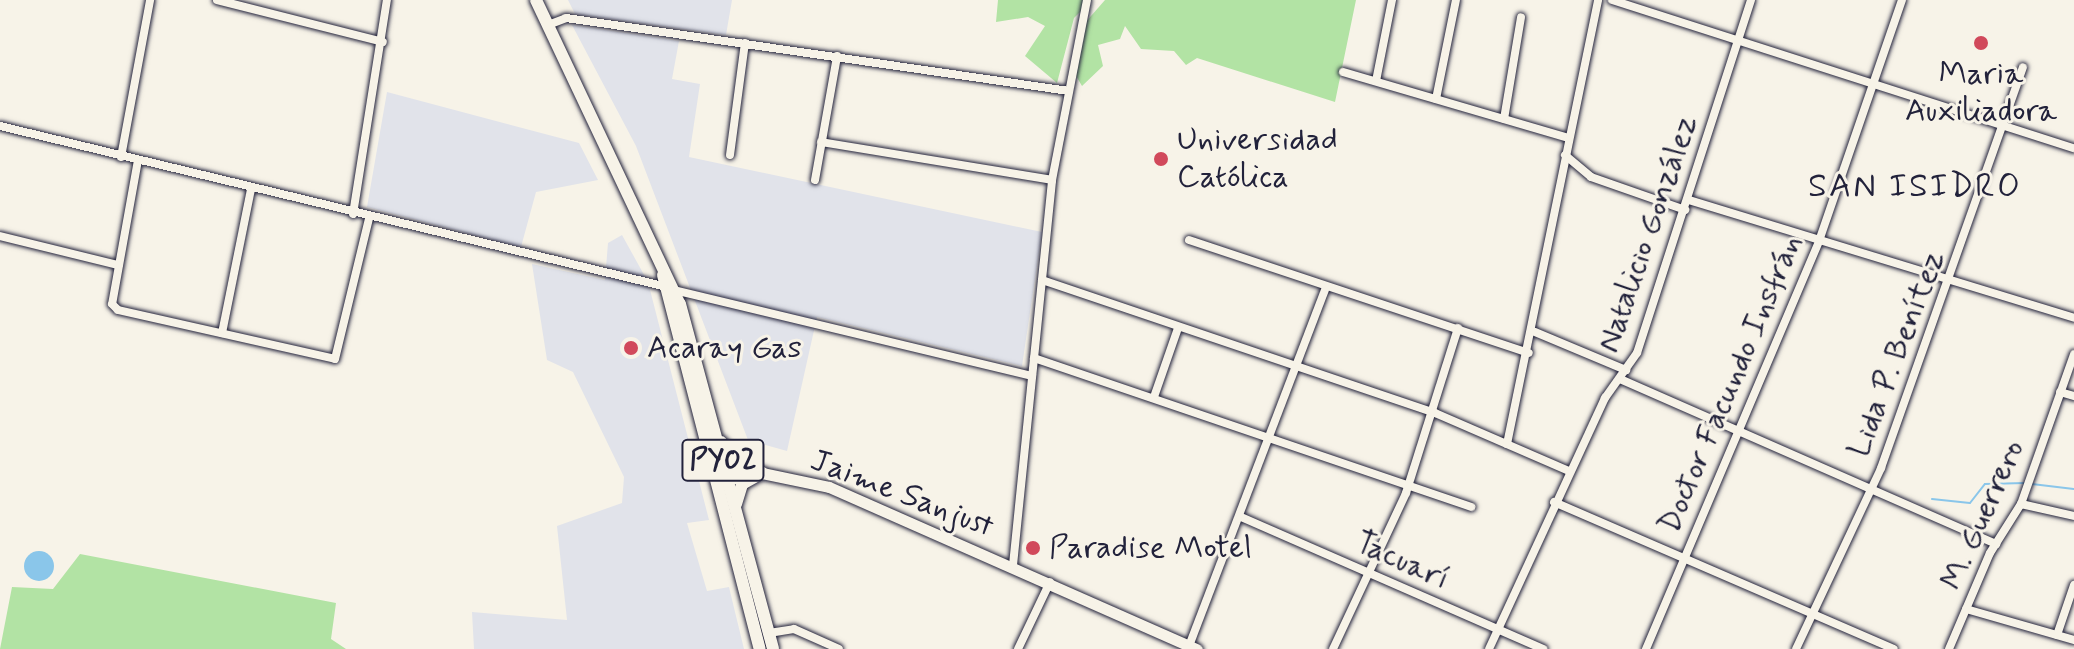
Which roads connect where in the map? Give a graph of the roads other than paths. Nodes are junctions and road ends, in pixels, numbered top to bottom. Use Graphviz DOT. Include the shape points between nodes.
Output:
graph roads {
  1 [pos="150,0"];
  2 [pos="217,0"];
  3 [pos="387,0"];
  4 [pos="536,0"];
  5 [pos="1087,0"];
  6 [pos="1392,0"];
  7 [pos="1456,0"];
  8 [pos="1598,0"];
  9 [pos="1612,0"];
  10 [pos="1751,0"];
  11 [pos="1902,0"];
  12 [pos="1521,17"];
  13 [pos="548,25"];
  14 [pos="383,42"];
  15 [pos="1738,42"];
  16 [pos="745,43"];
  17 [pos="837,56"];
  18 [pos="2023,67"];
  19 [pos="1343,72"];
  20 [pos="1376,81"];
  21 [pos="1873,87"];
  22 [pos="1069,91"];
  23 [pos="1436,99"];
  24 [pos="1504,119"];
  25 [pos="0,126"];
  26 [pos="2003,127"];
  27 [pos="1569,138"];
  28 [pos="821,142"];
  29 [pos="2074,148"];
  30 [pos="730,155"];
  31 [pos="1565,155"];
  32 [pos="121,157"];
  33 [pos="138,160"];
  34 [pos="815,180"];
  35 [pos="1052,180"];
  36 [pos="251,189"];
  37 [pos="1689,200"];
  38 [pos="1685,210"];
  39 [pos="353,214"];
  40 [pos="369,218"];
  41 [pos="0,236"];
  42 [pos="1189,240"];
  43 [pos="1819,241"];
  44 [pos="118,265"];
  45 [pos="1042,280"];
  46 [pos="1951,283"];
  47 [pos="667,284"];
  48 [pos="1325,289"];
  49 [pos="2074,318"];
  50 [pos="1178,328"];
  51 [pos="1458,328"];
  52 [pos="1535,332"];
  53 [pos="222,333"];
  54 [pos="1529,353"];
  55 [pos="2074,354"];
  56 [pos="1034,358"];
  57 [pos="1298,369"];
  58 [pos="1626,370"];
  59 [pos="1032,376"];
  60 [pos="1620,379"];
  61 [pos="2060,392"];
  62 [pos="2074,396"];
  63 [pos="1154,397"];
  64 [pos="1435,413"];
  65 [pos="714,425"];
  66 [pos="1739,431"];
  67 [pos="1273,439"];
  68 [pos="1507,444"];
  69 [pos="1569,471"];
  70 [pos="762,473"];
  71 [pos="722,480"];
  72 [pos="1410,483"];
  73 [pos="1871,487"];
  74 [pos="1554,502"];
  75 [pos="2021,504"];
  76 [pos="1471,507"];
  77 [pos="737,515"];
  78 [pos="2074,516"];
  79 [pos="1241,517"];
  80 [pos="1996,544"];
  81 [pos="1683,556"];
  82 [pos="1013,565"];
  83 [pos="1368,572"];
  84 [pos="1050,582"];
  85 [pos="2074,585"];
  86 [pos="1966,609"];
  87 [pos="1812,610"];
  88 [pos="1498,629"];
  89 [pos="769,633"];
  90 [pos="2057,635"];
  91 [pos="2074,640"];
  92 [pos="1185,646"];
  93 [pos="760,649"];
  94 [pos="773,649"];
  95 [pos="839,649"];
  96 [pos="1018,649"];
  97 [pos="1333,649"];
  98 [pos="1489,649"];
  99 [pos="1543,649"];
  100 [pos="1646,649"];
  101 [pos="1796,649"];
  102 [pos="1894,649"];
  103 [pos="1949,649"];
  1 -- 32 [label="street"];
  2 -- 14 [label="street"];
  3 -- 14 [label="street"];
  4 -- 13 [label="main road, PY02"];
  5 -- 22 [label="street"];
  6 -- 20 [label="street"];
  7 -- 23 [label="street"];
  8 -- 27 [label="street"];
  9 -- 15 [label="street"];
  10 -- 15 [label="street, Natalicio González"];
  11 -- 21 [label="street, Doctor Facundo Insfrán"];
  12 -- 24 [label="street"];
  13 -- 16 [label="street" via="566,18"];
  13 -- 47 [label="main road, PY02"];
  14 -- 39 [label="street"];
  15 -- 21 [label="street"];
  15 -- 37 [label="street, Natalicio González"];
  16 -- 17 [label="street"];
  16 -- 30 [label="street"];
  17 -- 22 [label="street"];
  17 -- 28 [label="street"];
  18 -- 26 [label="street, Lida P. Benítez"];
  19 -- 20 [label="street"];
  20 -- 23 [label="street"];
  21 -- 26 [label="street"];
  21 -- 43 [label="street, Doctor Facundo Insfrán"];
  22 -- 35 [label="street"];
  23 -- 24 [label="street"];
  24 -- 27 [label="street"];
  25 -- 32 [label="street"];
  26 -- 29 [label="street"];
  26 -- 46 [label="street, Lida P. Benítez"];
  27 -- 31 [label="street"];
  28 -- 34 [label="street"];
  28 -- 35 [label="street"];
  31 -- 38 [label="street" via="1591,177"];
  31 -- 52 [label="street"];
  32 -- 33 [label="street"];
  33 -- 36 [label="street"];
  33 -- 44 [label="street"];
  35 -- 45 [label="street"];
  36 -- 39 [label="street"];
  36 -- 53 [label="street"];
  37 -- 38 [label="street, Natalicio González"];
  37 -- 43 [label="street"];
  38 -- 58 [label="street, Natalicio González"];
  39 -- 40 [label="street"];
  40 -- 47 [label="street"];
  40 -- 53 [label="street" via="341,356"];
  41 -- 44 [label="street"];
  42 -- 48 [label="street"];
  43 -- 46 [label="street"];
  43 -- 66 [label="street, Doctor Facundo Insfrán"];
  44 -- 53 [label="street" via="112,304 118,310"];
  45 -- 50 [label="street"];
  45 -- 56 [label="street"];
  46 -- 49 [label="street"];
  46 -- 73 [label="street, Lida P. Benítez"];
  47 -- 59 [label="street"];
  47 -- 65 [label="main road, PY02"];
  47 -- 71 [label="main road, PY02"];
  48 -- 51 [label="street"];
  48 -- 57 [label="street"];
  50 -- 57 [label="street"];
  50 -- 63 [label="street"];
  51 -- 54 [label="street"];
  51 -- 64 [label="street"];
  52 -- 54 [label="street"];
  52 -- 58 [label="street"];
  54 -- 68 [label="street"];
  55 -- 61 [label="street, M. Guerrero"];
  56 -- 59 [label="street"];
  56 -- 63 [label="street"];
  57 -- 64 [label="street"];
  57 -- 67 [label="street"];
  58 -- 60 [label="street, Natalicio González"];
  59 -- 82 [label="street"];
  60 -- 66 [label="street"];
  60 -- 69 [label="street, Natalicio González"];
  61 -- 62 [label="street"];
  61 -- 75 [label="street, M. Guerrero"];
  63 -- 67 [label="street"];
  64 -- 68 [label="street"];
  64 -- 72 [label="street"];
  65 -- 70 [label="main road" via="731,456"];
  65 -- 71 [label="main road, PY02"];
  66 -- 73 [label="street"];
  66 -- 81 [label="street, Doctor Facundo Insfrán"];
  67 -- 72 [label="street"];
  67 -- 79 [label="street"];
  68 -- 69 [label="street"];
  69 -- 74 [label="street, Natalicio González"];
  70 -- 71 [label="main road, Jaime Sanjust"];
  70 -- 77 [label="main road" via="742,484"];
  70 -- 82 [label="main road, Jaime Sanjust" via="862,499"];
  71 -- 77 [label="main road, PY02"];
  71 -- 93 [label="main road, PY02"];
  72 -- 76 [label="street"];
  72 -- 83 [label="street"];
  73 -- 80 [label="street"];
  73 -- 87 [label="street, Lida P. Benítez"];
  74 -- 81 [label="street"];
  74 -- 88 [label="street, Natalicio González"];
  75 -- 78 [label="street"];
  75 -- 80 [label="street, M. Guerrero"];
  77 -- 89 [label="main road, PY02"];
  79 -- 83 [label="street, Tacuarí"];
  79 -- 92 [label="street"];
  80 -- 86 [label="street, M. Guerrero"];
  81 -- 87 [label="street"];
  81 -- 100 [label="street, Doctor Facundo Insfrán"];
  82 -- 84 [label="main road, Jaime Sanjust"];
  83 -- 88 [label="street, Tacuarí"];
  83 -- 97 [label="street"];
  84 -- 92 [label="main road, Jaime Sanjust"];
  84 -- 96 [label="street"];
  85 -- 90 [label="street"];
  86 -- 90 [label="street"];
  86 -- 103 [label="street, M. Guerrero"];
  87 -- 101 [label="street, Lida P. Benítez"];
  87 -- 102 [label="street"];
  88 -- 98 [label="street, Natalicio González"];
  88 -- 99 [label="street, Tacuarí"];
  89 -- 94 [label="main road, PY02"];
  89 -- 95 [label="street" via="794,629"];
  90 -- 91 [label="street"];
}
